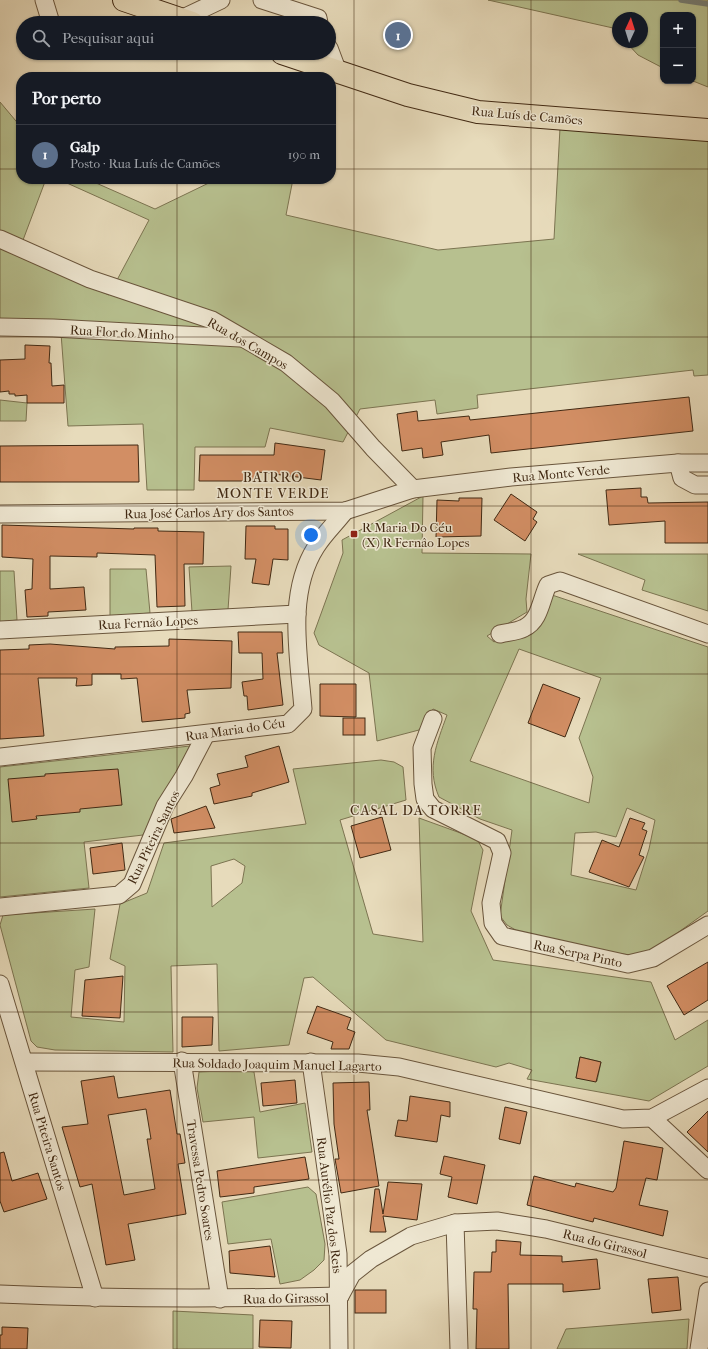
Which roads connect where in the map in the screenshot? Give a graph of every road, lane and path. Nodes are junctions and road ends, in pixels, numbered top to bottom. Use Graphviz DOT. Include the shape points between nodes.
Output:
graph roads {
  1 [pos="44,0"];
  2 [pos="124,0"];
  3 [pos="221,0"];
  4 [pos="262,0"];
  5 [pos="49,16"];
  6 [pos="162,16"];
  7 [pos="182,16"];
  8 [pos="312,16"];
  9 [pos="303,60"];
  10 [pos="334,60"];
  11 [pos="338,72"];
  12 [pos="708,130"];
  13 [pos="0,240"];
  14 [pos="0,328"];
  15 [pos="244,338"];
  16 [pos="678,463"];
  17 [pos="708,463"];
  18 [pos="708,485"];
  19 [pos="414,489"];
  20 [pos="345,511"];
  21 [pos="0,514"];
  22 [pos="297,614"];
  23 [pos="0,630"];
  24 [pos="500,634"];
  25 [pos="708,634"];
  26 [pos="434,719"];
  27 [pos="206,734"];
  28 [pos="0,757"];
  29 [pos="0,907"];
  30 [pos="708,925"];
  31 [pos="0,984"];
  32 [pos="182,1061"];
  33 [pos="24,1062"];
  34 [pos="311,1062"];
  35 [pos="708,1088"];
  36 [pos="652,1118"];
  37 [pos="708,1170"];
  38 [pos="455,1223"];
  39 [pos="708,1268"];
  40 [pos="708,1291"];
  41 [pos="0,1294"];
  42 [pos="340,1296"];
  43 [pos="95,1298"];
  44 [pos="220,1299"];
  45 [pos="339,1349"];
  46 [pos="459,1349"];
  47 [pos="700,1349"];
  1 -- 5 [label="street"];
  2 -- 6 [label="main road"];
  3 -- 7 [label="street"];
  4 -- 8 [label="street"];
  9 -- 11 [label="main road, Rua Luís de Camões"];
  10 -- 11 [label="street"];
  11 -- 12 [label="main road, Rua Luís de Camões" via="408,95 478,112"];
  13 -- 15 [label="street, Rua dos Campos" via="90,278 212,320"];
  14 -- 15 [label="street, Rua Flor do Minho" via="53,328"];
  15 -- 19 [label="street, Rua dos Campos" via="286,362 332,401"];
  16 -- 17 [label="street, Rua Monte Verde"];
  16 -- 18 [label="street" via="682,478 695,485"];
  16 -- 19 [label="street, Rua Monte Verde" via="511,477"];
  19 -- 20 [label="street, Rua José Carlos Ary dos Santos"];
  20 -- 21 [label="street, Rua José Carlos Ary dos Santos"];
  20 -- 22 [label="street, Rua Maria do Céu" via="316,546 304,571"];
  22 -- 23 [label="street, Rua Fernão Lopes"];
  22 -- 27 [label="street, Rua Maria do Céu" via="303,709 288,724"];
  24 -- 25 [label="street" via="530,624 536,617 548,585 560,582"];
  26 -- 30 [label="street, Rua Serpa Pinto" via="422,748 425,799 433,809 497,841 502,853 491,903 493,923 502,936 628,964 653,958"];
  27 -- 28 [label="street, Rua Maria do Céu"];
  27 -- 29 [label="street, Rua Piteira Santos" via="159,818 132,884 119,895"];
  31 -- 33 [label="street, Rua Piteira Santos"];
  32 -- 33 [label="street, Rua Soldado Joaquim Manuel Lagarto"];
  32 -- 34 [label="street, Rua Soldado Joaquim Manuel Lagarto"];
  32 -- 44 [label="street, Travessa Pedro Soares"];
  33 -- 43 [label="street, Rua Piteira Santos"];
  34 -- 36 [label="street, Rua Soldado Joaquim Manuel Lagarto" via="399,1067 623,1119"];
  34 -- 42 [label="street, Rua Aurélio Paz dos Reis" via="338,1254"];
  35 -- 36 [label="street, Rua Soldado Joaquim Manuel Lagarto"];
  36 -- 37 [label="street"];
  38 -- 39 [label="street, Rua do Girassol" via="497,1221 546,1229"];
  38 -- 42 [label="street, Rua do Girassol" via="411,1236 370,1258 352,1274"];
  38 -- 46 [label="street"];
  40 -- 47 [label="street"];
  41 -- 43 [label="street, Rua do Girassol"];
  42 -- 44 [label="street, Rua do Girassol"];
  42 -- 45 [label="street, Rua Aurélio Paz dos Reis"];
  43 -- 44 [label="street, Rua do Girassol"];
}
